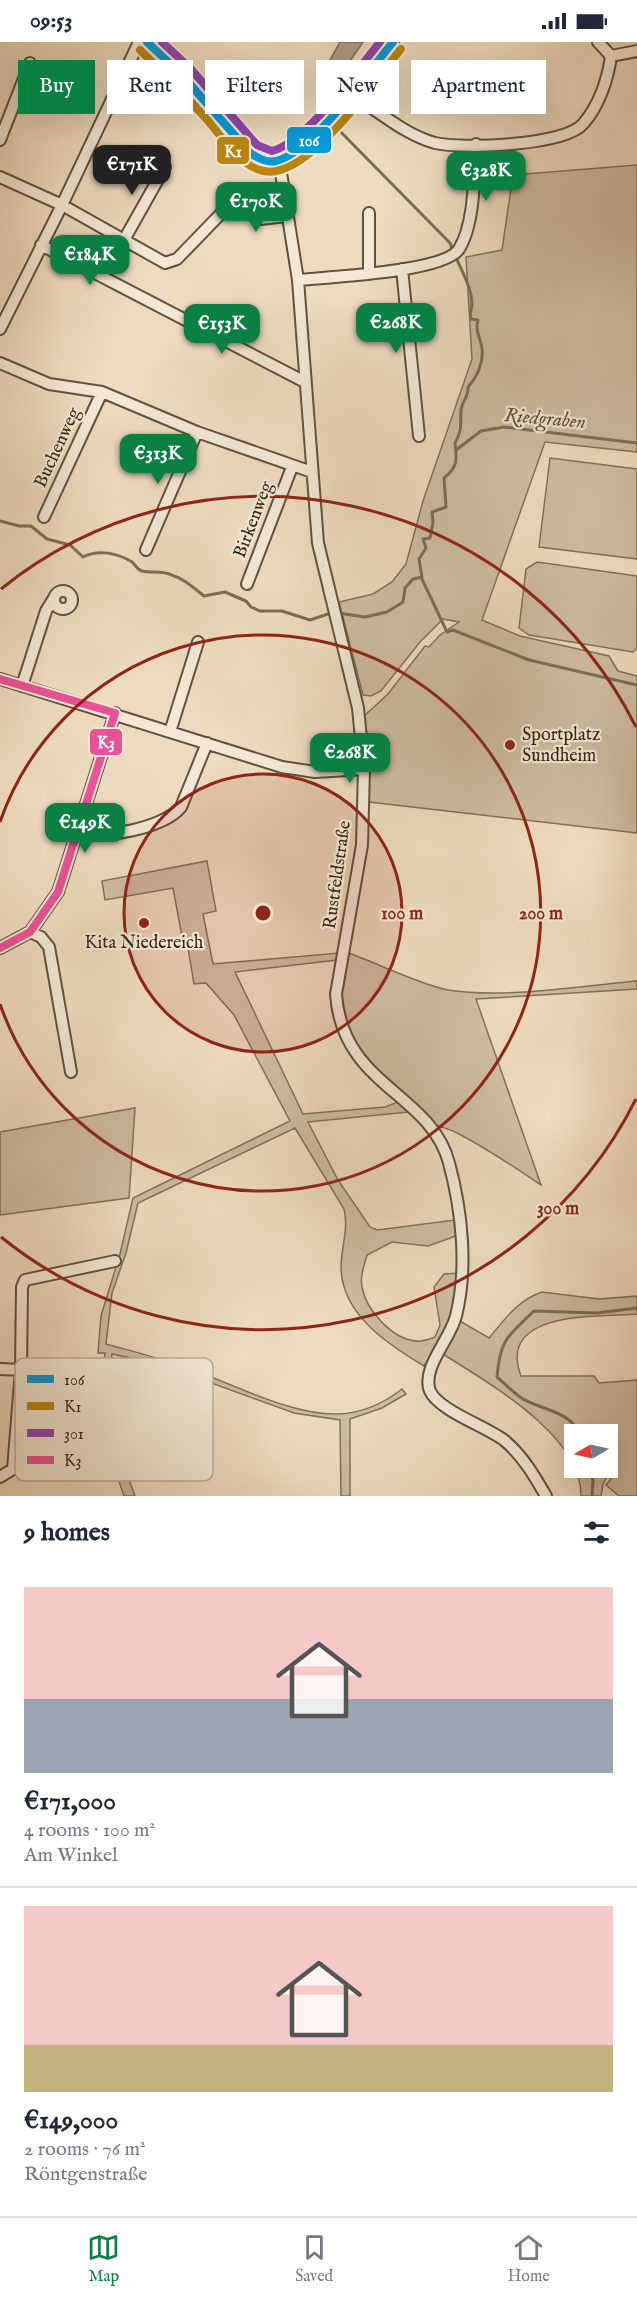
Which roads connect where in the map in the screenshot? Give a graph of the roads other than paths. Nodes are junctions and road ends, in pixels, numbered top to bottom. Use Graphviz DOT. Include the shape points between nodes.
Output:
graph roads {
  1 [pos="139,42"];
  2 [pos="147,42"];
  3 [pos="393,42"];
  4 [pos="598,42"];
  5 [pos="637,51"];
  6 [pos="611,56"];
  7 [pos="378,60"];
  8 [pos="18,94"];
  9 [pos="332,114"];
  10 [pos="382,114"];
  11 [pos="0,140"];
  12 [pos="476,144"];
  13 [pos="279,160"];
  14 [pos="165,167"];
  15 [pos="0,177"];
  16 [pos="62,205"];
  17 [pos="369,213"];
  18 [pos="287,216"];
  19 [pos="124,240"];
  20 [pos="41,244"];
  21 [pos="402,269"];
  22 [pos="369,272"];
  23 [pos="298,280"];
  24 [pos="0,329"];
  25 [pos="0,363"];
  26 [pos="305,382"];
  27 [pos="102,392"];
  28 [pos="197,432"];
  29 [pos="419,436"];
  30 [pos="292,467"];
  31 [pos="312,472"];
  32 [pos="44,518"];
  33 [pos="146,550"];
  34 [pos="247,584"];
  35 [pos="54,597"];
  36 [pos="198,642"];
  37 [pos="0,679"];
  38 [pos="22,686"];
  39 [pos="115,713"];
  40 [pos="170,732"];
  41 [pos="207,743"];
  42 [pos="364,769"];
  43 [pos="77,832"];
  44 [pos="30,932"];
  45 [pos="0,948"];
  46 [pos="71,1072"];
  47 [pos="116,1261"];
  48 [pos="21,1358"];
  49 [pos="0,1369"];
  50 [pos="15,1370"];
  51 [pos="15,1455"];
  52 [pos="0,1477"];
  53 [pos="546,1496"];
  1 -- 16 [label="street"];
  2 -- 13 [label="street" via="182,75 250,153 263,160"];
  3 -- 7 [label="street"];
  4 -- 6 [label="street"];
  5 -- 6 [label="street"];
  6 -- 12 [label="street" via="604,86 583,124 546,140"];
  8 -- 11 [label="street"];
  9 -- 13 [label="street" via="304,143"];
  10 -- 12 [label="street" via="435,143"];
  12 -- 21 [label="street" via="470,213 459,251 449,259"];
  13 -- 18 [label="street, Rustfeldstraße"];
  14 -- 19 [label="street"];
  15 -- 16 [label="street"];
  16 -- 19 [label="street"];
  16 -- 20 [label="street"];
  17 -- 22 [label="street"];
  18 -- 19 [label="street" via="260,219 237,197 170,263"];
  18 -- 23 [label="street, Rustfeldstraße"];
  20 -- 24 [label="street"];
  20 -- 26 [label="street"];
  21 -- 22 [label="street"];
  21 -- 29 [label="street"];
  22 -- 23 [label="street"];
  23 -- 26 [label="street, Rustfeldstraße"];
  25 -- 27 [label="street" via="44,383"];
  26 -- 31 [label="street, Rustfeldstraße"];
  27 -- 28 [label="street"];
  27 -- 32 [label="street, Buchenweg"];
  28 -- 30 [label="street"];
  28 -- 33 [label="street"];
  30 -- 31 [label="street"];
  30 -- 34 [label="street, Birkenweg"];
  31 -- 42 [label="street, Rustfeldstraße" via="318,543 358,708"];
  35 -- 38 [label="street"];
  36 -- 40 [label="street"];
  37 -- 38 [label="street"];
  38 -- 39 [label="street"];
  39 -- 40 [label="street"];
  39 -- 43 [label="street"];
  40 -- 41 [label="street"];
  41 -- 42 [label="street" via="282,767 315,772"];
  41 -- 43 [label="street" via="175,815 153,825 91,836"];
  42 -- 53 [label="street, Rustfeldstraße" via="362,845 336,994 337,1014 357,1056 437,1134 449,1161 462,1257 461,1294 453,1325 429,1368 427,1380 431,1394 442,1404 506,1442 525,1462"];
  43 -- 44 [label="street" via="58,892"];
  44 -- 45 [label="street"];
  44 -- 46 [label="street" via="49,947"];
  47 -- 48 [label="street" via="25,1280"];
  49 -- 50 [label="street"];
  51 -- 52 [label="street" via="14,1469"];
}
